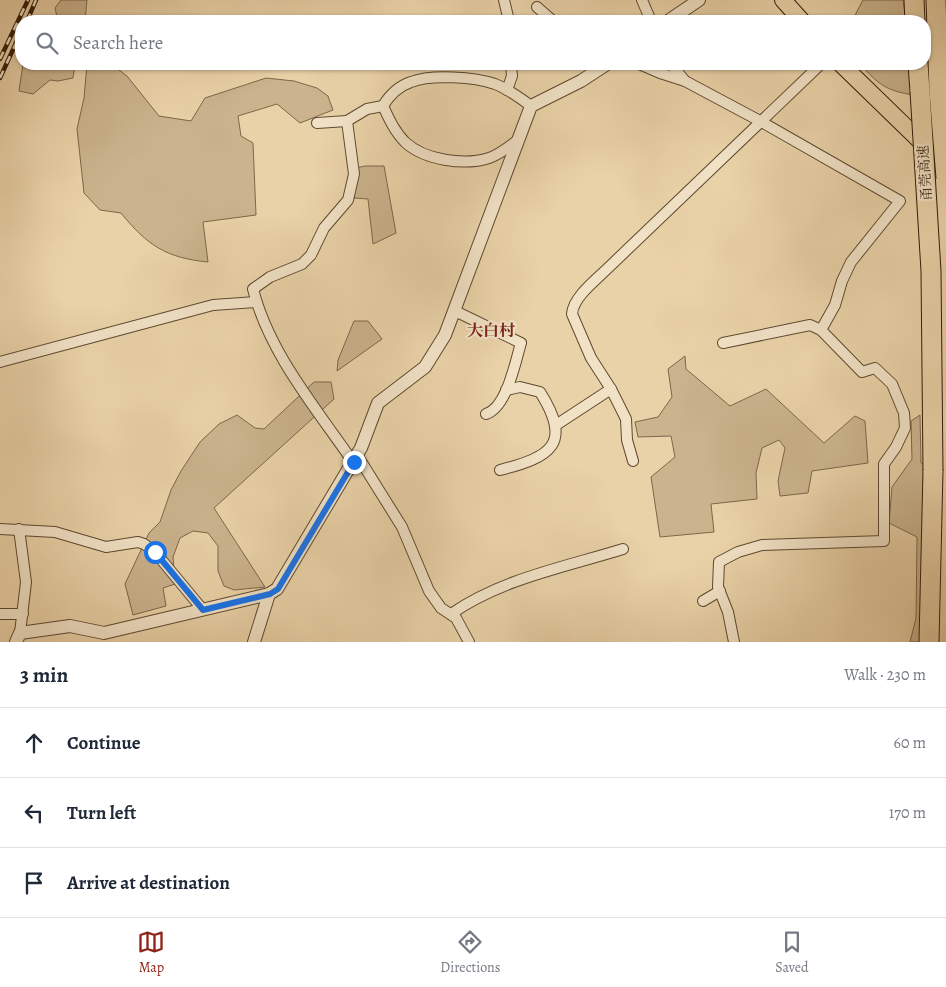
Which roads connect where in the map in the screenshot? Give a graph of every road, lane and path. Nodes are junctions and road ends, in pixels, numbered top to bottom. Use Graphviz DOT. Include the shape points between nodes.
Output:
graph roads {
  1 [pos="504,0"];
  2 [pos="642,0"];
  3 [pos="699,0"];
  4 [pos="783,0"];
  5 [pos="914,0"];
  6 [pos="936,0"];
  7 [pos="537,7"];
  8 [pos="508,15"];
  9 [pos="546,15"];
  10 [pos="648,15"];
  11 [pos="677,15"];
  12 [pos="797,15"];
  13 [pos="915,15"];
  14 [pos="512,70"];
  15 [pos="597,70"];
  16 [pos="653,70"];
  17 [pos="676,70"];
  18 [pos="815,70"];
  19 [pos="847,70"];
  20 [pos="918,70"];
  21 [pos="684,81"];
  22 [pos="507,90"];
  23 [pos="382,106"];
  24 [pos="531,106"];
  25 [pos="347,121"];
  26 [pos="760,121"];
  27 [pos="317,123"];
  28 [pos="519,140"];
  29 [pos="946,166"];
  30 [pos="946,178"];
  31 [pos="256,302"];
  32 [pos="454,311"];
  33 [pos="821,330"];
  34 [pos="723,343"];
  35 [pos="0,362"];
  36 [pos="611,389"];
  37 [pos="506,390"];
  38 [pos="486,414"];
  39 [pos="556,425"];
  40 [pos="355,458"];
  41 [pos="633,461"];
  42 [pos="500,470"];
  43 [pos="0,529"];
  44 [pos="19,530"];
  45 [pos="623,549"];
  46 [pos="720,591"];
  47 [pos="270,594"];
  48 [pos="703,601"];
  49 [pos="203,610"];
  50 [pos="0,614"];
  51 [pos="24,614"];
  52 [pos="451,614"];
  53 [pos="18,638"];
  54 [pos="254,642"];
  55 [pos="469,642"];
  56 [pos="734,642"];
  57 [pos="929,642"];
  1 -- 8 [label="street"];
  2 -- 10 [label="street"];
  3 -- 11 [label="street"];
  4 -- 12 [label="main road"];
  5 -- 13 [label="highway"];
  6 -- 30 [label="highway, 甬莞高速, bridge"];
  7 -- 9 [label="street"];
  14 -- 22 [label="street"];
  15 -- 24 [label="street"];
  16 -- 21 [label="street"];
  17 -- 21 [label="street"];
  18 -- 26 [label="street"];
  19 -- 29 [label="main road"];
  20 -- 57 [label="highway, 甬莞高速, bridge" via="931,271 933,471"];
  21 -- 26 [label="street"];
  22 -- 23 [label="street" via="494,84 465,79 424,79 397,90"];
  22 -- 24 [label="street"];
  23 -- 25 [label="street" via="367,109"];
  23 -- 28 [label="street" via="394,129 406,142 431,157 474,161 490,158"];
  24 -- 28 [label="street"];
  25 -- 27 [label="street"];
  25 -- 31 [label="street" via="354,174 348,200 324,228 311,255 302,264 270,277 253,289"];
  26 -- 33 [label="street" via="900,201 851,262 835,305"];
  26 -- 36 [label="street" via="572,308 591,358"];
  28 -- 32 [label="street"];
  31 -- 35 [label="street" via="213,305"];
  31 -- 40 [label="street" via="290,370"];
  32 -- 37 [label="street" via="521,344"];
  32 -- 40 [label="street" via="445,334 425,367 378,403"];
  33 -- 34 [label="street" via="810,325"];
  33 -- 46 [label="street" via="862,372 875,368 892,384 904,413 901,438 884,464 884,541 762,545 738,552 719,562"];
  36 -- 39 [label="street"];
  36 -- 41 [label="street" via="626,419"];
  37 -- 38 [label="street" via="492,412"];
  37 -- 39 [label="street" via="520,387 540,392"];
  39 -- 42 [label="street" via="553,444 548,452 535,460"];
  40 -- 47 [label="street" via="278,589"];
  40 -- 52 [label="street" via="402,527 429,591 441,608"];
  43 -- 44 [label="street"];
  44 -- 49 [label="street" via="55,532 106,546 144,544 155,552"];
  44 -- 51 [label="street" via="26,582"];
  45 -- 52 [label="street" via="506,585"];
  46 -- 48 [label="street"];
  46 -- 56 [label="street"];
  47 -- 49 [label="street"];
  47 -- 54 [label="street"];
  49 -- 53 [label="street" via="104,633 70,626"];
  50 -- 51 [label="street"];
  51 -- 53 [label="street"];
  52 -- 55 [label="street"];
}
